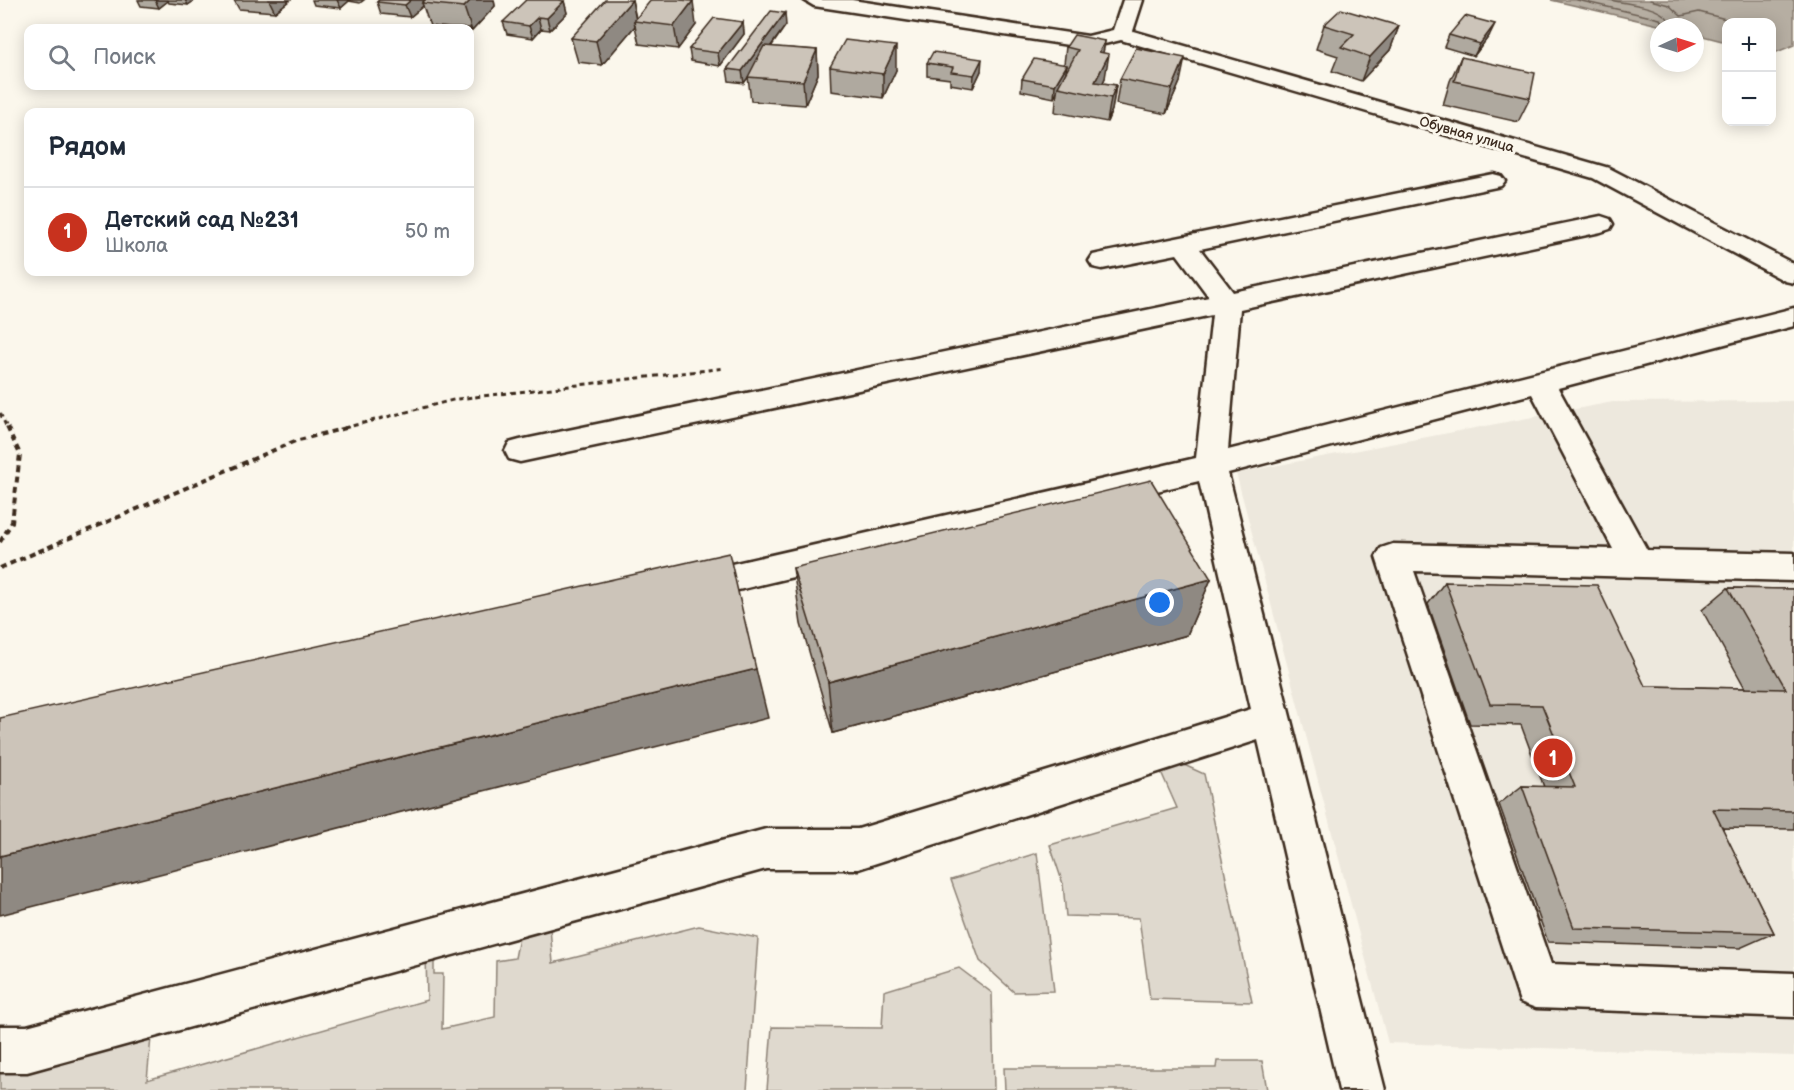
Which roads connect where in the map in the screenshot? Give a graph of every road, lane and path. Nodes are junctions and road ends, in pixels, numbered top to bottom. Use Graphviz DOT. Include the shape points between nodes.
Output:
graph roads {
  1 [pos="814,0"];
  2 [pos="1133,0"];
  3 [pos="1122,34"];
  4 [pos="1493,181"];
  5 [pos="1601,224"];
  6 [pos="1183,244"];
  7 [pos="1102,261"];
  8 [pos="1794,275"];
  9 [pos="1227,303"];
  10 [pos="1794,317"];
  11 [pos="727,368"];
  12 [pos="1539,380"];
  13 [pos="0,413"];
  14 [pos="520,451"];
  15 [pos="1211,466"];
  16 [pos="0,542"];
  17 [pos="1637,562"];
  18 [pos="1794,567"];
  19 [pos="0,568"];
  20 [pos="664,594"];
  21 [pos="1272,719"];
  22 [pos="1794,995"];
  23 [pos="0,1048"];
  24 [pos="1362,1090"];
  1 -- 3 [label="street, Обувная улица" via="1088,42"];
  2 -- 3 [label="street"];
  3 -- 8 [label="street, Обувная улица" via="1601,173"];
  4 -- 6 [label="street"];
  5 -- 9 [label="street"];
  6 -- 7 [label="street"];
  6 -- 9 [label="street"];
  9 -- 14 [label="street"];
  9 -- 15 [label="street"];
  10 -- 12 [label="street"];
  11 -- 19 [label="path" via="457,399 295,441"];
  12 -- 15 [label="street"];
  12 -- 17 [label="street"];
  13 -- 16 [label="path" via="20,454 12,522"];
  15 -- 20 [label="street"];
  15 -- 21 [label="street"];
  17 -- 18 [label="street"];
  17 -- 22 [label="street" via="1393,557 1536,986"];
  21 -- 23 [label="street" via="858,849 766,849 27,1049"];
  21 -- 24 [label="street"];
}
